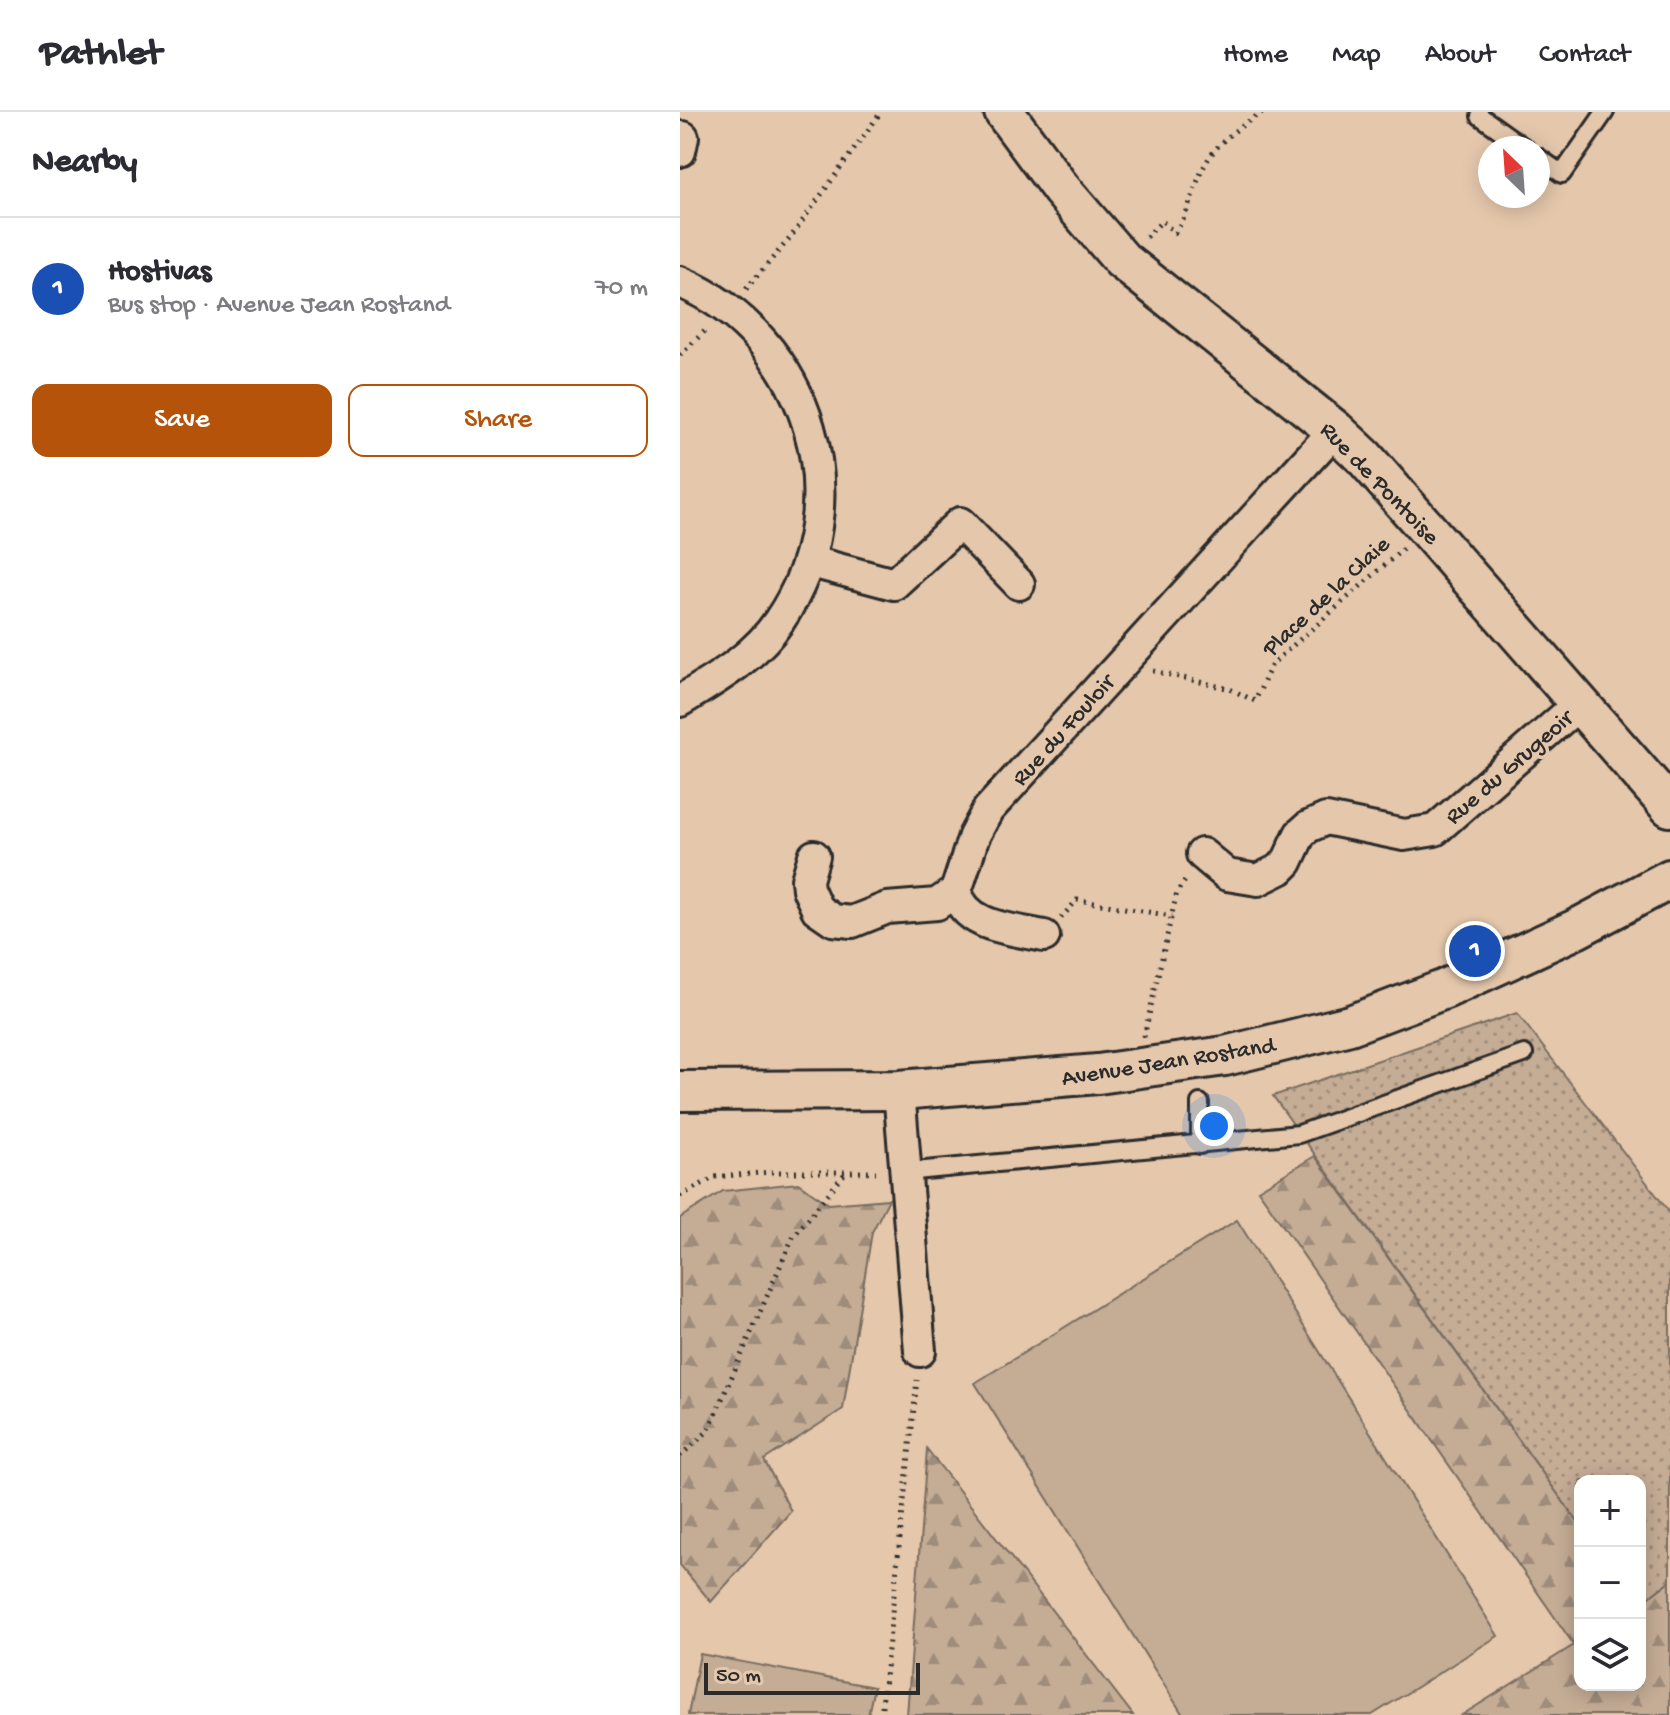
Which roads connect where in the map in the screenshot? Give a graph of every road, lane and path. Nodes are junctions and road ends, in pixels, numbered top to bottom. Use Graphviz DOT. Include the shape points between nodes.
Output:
graph roads {
  1 [pos="881,112"];
  2 [pos="1004,112"];
  3 [pos="1263,112"];
  4 [pos="1605,112"];
  5 [pos="1480,116"];
  6 [pos="1508,136"];
  7 [pos="1550,166"];
  8 [pos="1122,260"];
  9 [pos="680,282"];
  10 [pos="729,308"];
  11 [pos="1335,430"];
  12 [pos="1427,527"];
  13 [pos="808,561"];
  14 [pos="1019,584"];
  15 [pos="1121,664"];
  16 [pos="680,701"];
  17 [pos="1580,703"];
  18 [pos="1670,807"];
  19 [pos="1202,854"];
  20 [pos="814,856"];
  21 [pos="1670,879"];
  22 [pos="956,891"];
  23 [pos="1172,916"];
  24 [pos="1044,936"];
  25 [pos="1524,1054"];
  26 [pos="1136,1069"];
  27 [pos="899,1090"];
  28 [pos="680,1091"];
  29 [pos="1200,1103"];
  30 [pos="1200,1145"];
  31 [pos="846,1172"];
  32 [pos="905,1172"];
  33 [pos="680,1196"];
  34 [pos="920,1351"];
  35 [pos="680,1456"];
  36 [pos="881,1715"];
  1 -- 10 [label="path" via="790,238"];
  2 -- 8 [label="street, Rue de Pontoise"];
  3 -- 8 [label="path" via="1236,129 1207,161 1175,233 1162,221"];
  4 -- 7 [label="lane" via="1562,174"];
  5 -- 6 [label="lane"];
  8 -- 11 [label="street, Rue de Pontoise"];
  9 -- 10 [label="street"];
  10 -- 13 [label="street" via="779,364 812,437 819,495"];
  11 -- 12 [label="street, Rue de Pontoise"];
  11 -- 15 [label="street, Rue du Fouloir"];
  12 -- 15 [label="path, Place de la Claie" via="1272,664 1255,701 1230,689"];
  12 -- 17 [label="street, Rue de Pontoise"];
  13 -- 14 [label="street" via="894,584 960,523"];
  13 -- 16 [label="street" via="789,606 764,639"];
  15 -- 22 [label="street, Rue du Fouloir" via="988,810"];
  17 -- 18 [label="street, Rue de Pontoise"];
  17 -- 19 [label="street, Rue du Grugeoir" via="1435,830 1404,835 1326,819 1300,834 1287,862 1270,875 1247,880 1227,875"];
  19 -- 23 [label="path" via="1177,892"];
  20 -- 22 [label="street" via="807,880 811,899 825,916 842,923 887,908 937,904"];
  21 -- 26 [label="street, Avenue Jean Rostand" via="1445,989 1350,1025 1225,1056"];
  22 -- 24 [label="street" via="963,909 979,921"];
  23 -- 24 [label="path" via="1077,900"];
  23 -- 26 [label="path"];
  25 -- 30 [label="lane" via="1299,1134"];
  26 -- 27 [label="street, Avenue Jean Rostand"];
  27 -- 28 [label="street, Avenue Jean Rostand"];
  27 -- 32 [label="street"];
  29 -- 30 [label="lane"];
  30 -- 32 [label="lane"];
  31 -- 32 [label="path"];
  31 -- 33 [label="path" via="715,1177"];
  31 -- 35 [label="path" via="793,1237 708,1431"];
  32 -- 34 [label="street"];
  34 -- 36 [label="path"];
}
